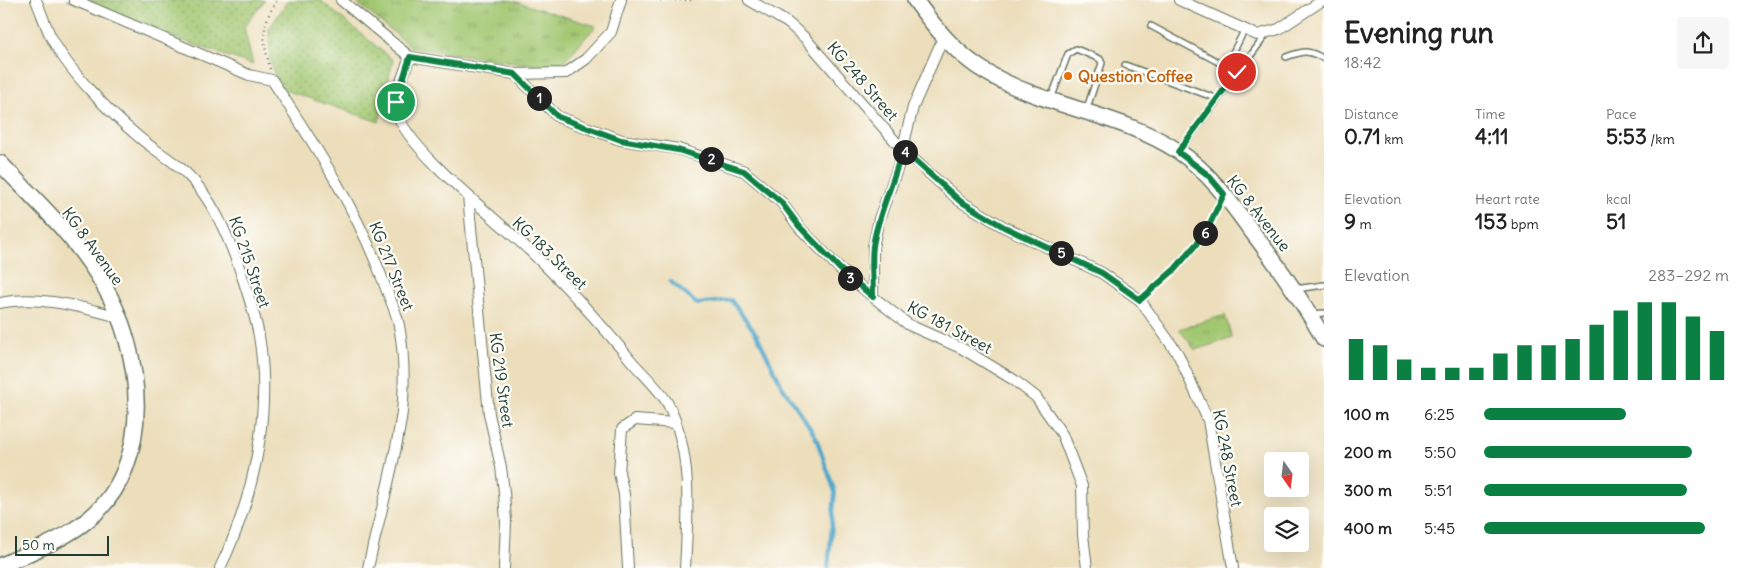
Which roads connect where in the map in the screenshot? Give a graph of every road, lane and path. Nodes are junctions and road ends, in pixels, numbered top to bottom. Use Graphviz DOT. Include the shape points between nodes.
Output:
graph roads {
  1 [pos="36,0"];
  2 [pos="74,0"];
  3 [pos="277,0"];
  4 [pos="341,0"];
  5 [pos="621,0"];
  6 [pos="660,0"];
  7 [pos="692,0"];
  8 [pos="749,0"];
  9 [pos="915,0"];
  10 [pos="1179,0"];
  11 [pos="1323,0"];
  12 [pos="1151,26"];
  13 [pos="1244,31"];
  14 [pos="1268,32"];
  15 [pos="943,38"];
  16 [pos="1286,56"];
  17 [pos="410,57"];
  18 [pos="1324,59"];
  19 [pos="1125,65"];
  20 [pos="1226,66"];
  21 [pos="1237,72"];
  22 [pos="515,74"];
  23 [pos="272,80"];
  24 [pos="1218,99"];
  25 [pos="1051,100"];
  26 [pos="1086,112"];
  27 [pos="902,149"];
  28 [pos="1178,152"];
  29 [pos="0,163"];
  30 [pos="1224,194"];
  31 [pos="468,196"];
  32 [pos="1324,286"];
  33 [pos="1295,289"];
  34 [pos="873,297"];
  35 [pos="1140,300"];
  36 [pos="0,303"];
  37 [pos="1317,314"];
  38 [pos="120,317"];
  39 [pos="1324,339"];
  40 [pos="675,423"];
  41 [pos="0,566"];
  42 [pos="220,568"];
  43 [pos="368,568"];
  44 [pos="504,568"];
  45 [pos="628,568"];
  46 [pos="685,568"];
  47 [pos="1087,568"];
  48 [pos="1233,568"];
  1 -- 42 [label="street, KG 215 Street" via="51,37 83,83 138,137 186,173 219,217 247,293 259,336 262,428 255,468"];
  2 -- 23 [label="street" via="249,75"];
  3 -- 23 [label="path" via="268,14 263,32"];
  4 -- 17 [label="street"];
  5 -- 22 [label="street" via="611,32 586,59 566,72"];
  6 -- 7 [label="path"];
  8 -- 27 [label="street, KG 248 Street" via="788,23 805,38"];
  9 -- 15 [label="street, KG 8 Avenue"];
  10 -- 13 [label="street"];
  11 -- 14 [label="street"];
  12 -- 20 [label="lane"];
  13 -- 14 [label="street" via="1257,35"];
  13 -- 20 [label="lane"];
  14 -- 21 [label="lane"];
  15 -- 25 [label="street, KG 8 Avenue" via="985,71"];
  15 -- 27 [label="street" via="913,107"];
  16 -- 18 [label="lane" via="1312,52"];
  17 -- 22 [label="street"];
  17 -- 31 [label="street, KG 183 Street" via="396,102 401,125"];
  19 -- 24 [label="lane"];
  20 -- 21 [label="lane"];
  21 -- 24 [label="lane"];
  22 -- 34 [label="street, KG 181 Street" via="558,117 621,140 678,150 744,171 781,202 840,269"];
  23 -- 43 [label="street, KG 217 Street" via="310,137 359,224 398,321 402,411"];
  24 -- 28 [label="lane"];
  25 -- 26 [label="street, KG 8 Avenue"];
  25 -- 26 [label="lane" via="1068,54 1076,49 1100,59 1102,63"];
  26 -- 28 [label="street, KG 8 Avenue" via="1135,128"];
  27 -- 34 [label="street" via="873,247"];
  27 -- 35 [label="street, KG 248 Street" via="960,201 1004,227 1102,273"];
  28 -- 30 [label="street, KG 8 Avenue" via="1208,175"];
  29 -- 38 [label="street, KG 8 Avenue" via="65,231 103,283"];
  30 -- 33 [label="street, KG 8 Avenue"];
  30 -- 35 [label="path" via="1205,234 1175,269"];
  31 -- 40 [label="street, KG 183 Street" via="529,250 596,318 667,403"];
  31 -- 44 [label="street, KG 219 Street" via="488,405 504,492"];
  32 -- 33 [label="lane"];
  33 -- 37 [label="street, KG 8 Avenue"];
  34 -- 47 [label="street, KG 181 Street" via="909,325 963,349 1036,397 1062,434 1082,486"];
  35 -- 48 [label="street, KG 248 Street" via="1178,354 1208,420"];
  36 -- 38 [label="street" via="41,301"];
  37 -- 39 [label="street, KG 8 Avenue"];
  38 -- 41 [label="street, KG 8 Avenue" via="137,395 136,431 125,468 109,498 90,518 53,542"];
  40 -- 45 [label="street" via="636,420 622,429 619,473 624,494"];
  40 -- 46 [label="street, KG 183 Street" via="688,506"];
}
